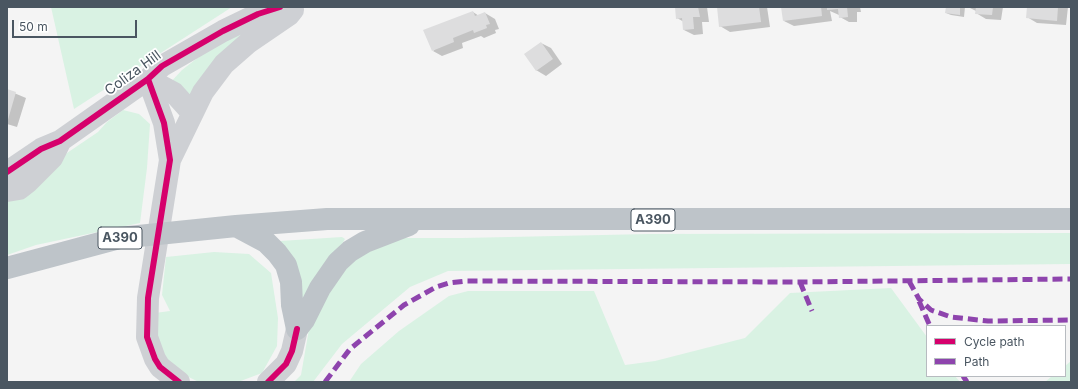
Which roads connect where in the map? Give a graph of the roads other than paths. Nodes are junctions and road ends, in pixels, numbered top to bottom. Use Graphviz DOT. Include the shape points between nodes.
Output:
graph roads {
  1 [pos="280,7"];
  2 [pos="296,7"];
  3 [pos="148,79"];
  4 [pos="189,118"];
  5 [pos="164,123"];
  6 [pos="60,141"];
  7 [pos="170,160"];
  8 [pos="7,172"];
  9 [pos="7,191"];
  10 [pos="1071,219"];
  11 [pos="424,220"];
  12 [pos="236,226"];
  13 [pos="7,268"];
  14 [pos="297,329"];
  15 [pos="179,382"];
  16 [pos="268,382"];
  1 -- 3 [label="street, Coliza Hill" via="223,30 162,66"];
  2 -- 4 [label="street" via="228,60 212,78"];
  3 -- 4 [label="street" via="174,93"];
  3 -- 5 [label="street"];
  3 -- 6 [label="street, Coliza Hill"];
  4 -- 5 [label="street"];
  4 -- 7 [label="street"];
  5 -- 7 [label="street"];
  6 -- 8 [label="street, Coliza Hill" via="42,149"];
  6 -- 9 [label="street, Coliza Hill" via="52,158 28,182 19,189"];
  7 -- 15 [label="street" via="148,298 146,326 150,348 160,367"];
  10 -- 11 [label="highway, A390"];
  11 -- 12 [label="highway, A390" via="327,219"];
  11 -- 14 [label="highway" via="385,234 350,251 338,262 320,288"];
  12 -- 13 [label="highway, A390" via="119,238"];
  12 -- 14 [label="highway" via="266,242 286,265 291,282"];
  14 -- 16 [label="street" via="286,364"];
}
